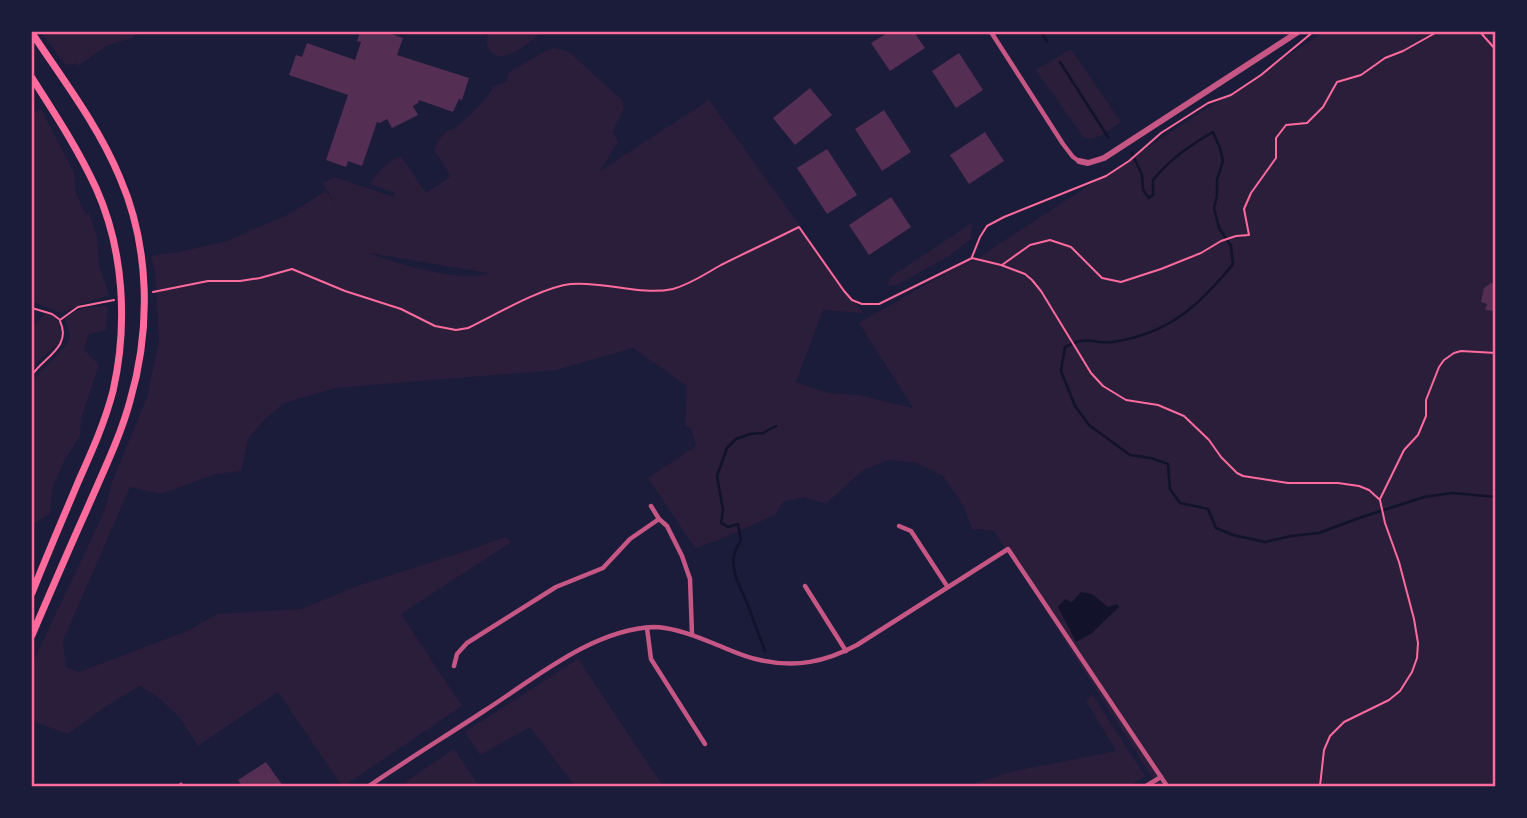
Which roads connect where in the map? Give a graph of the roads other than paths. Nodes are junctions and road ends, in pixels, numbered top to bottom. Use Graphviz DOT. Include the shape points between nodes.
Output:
graph roads {
  1 [pos="991,32"];
  2 [pos="1298,32"];
  3 [pos="32,33"];
  4 [pos="32,78"];
  5 [pos="1079,161"];
  6 [pos="651,506"];
  7 [pos="659,519"];
  8 [pos="899,526"];
  9 [pos="805,586"];
  10 [pos="947,586"];
  11 [pos="32,593"];
  12 [pos="647,628"];
  13 [pos="32,635"];
  14 [pos="692,635"];
  15 [pos="846,651"];
  16 [pos="454,666"];
  17 [pos="705,744"];
  18 [pos="1161,777"];
  19 [pos="369,786"];
  20 [pos="1146,786"];
  21 [pos="1167,786"];
  1 -- 5 [label="street" via="1063,144"];
  2 -- 5 [label="street" via="1104,158"];
  3 -- 13 [label="main road" via="90,120 121,180 142,265 144,313 138,370 122,425"];
  4 -- 11 [label="main road" via="97,190 116,250 122,309 118,364 103,426"];
  6 -- 7 [label="street"];
  7 -- 14 [label="street" via="667,526 690,579"];
  7 -- 16 [label="street" via="630,538 603,568 556,587 467,643"];
  8 -- 10 [label="street" via="911,531"];
  9 -- 15 [label="street"];
  10 -- 15 [label="street"];
  10 -- 18 [label="street" via="1008,549"];
  12 -- 14 [label="street"];
  12 -- 17 [label="street" via="651,659"];
  12 -- 19 [label="street" via="607,636 586,646"];
  14 -- 15 [label="street" via="758,660 795,664"];
  18 -- 20 [label="street"];
  18 -- 21 [label="street"];
}
